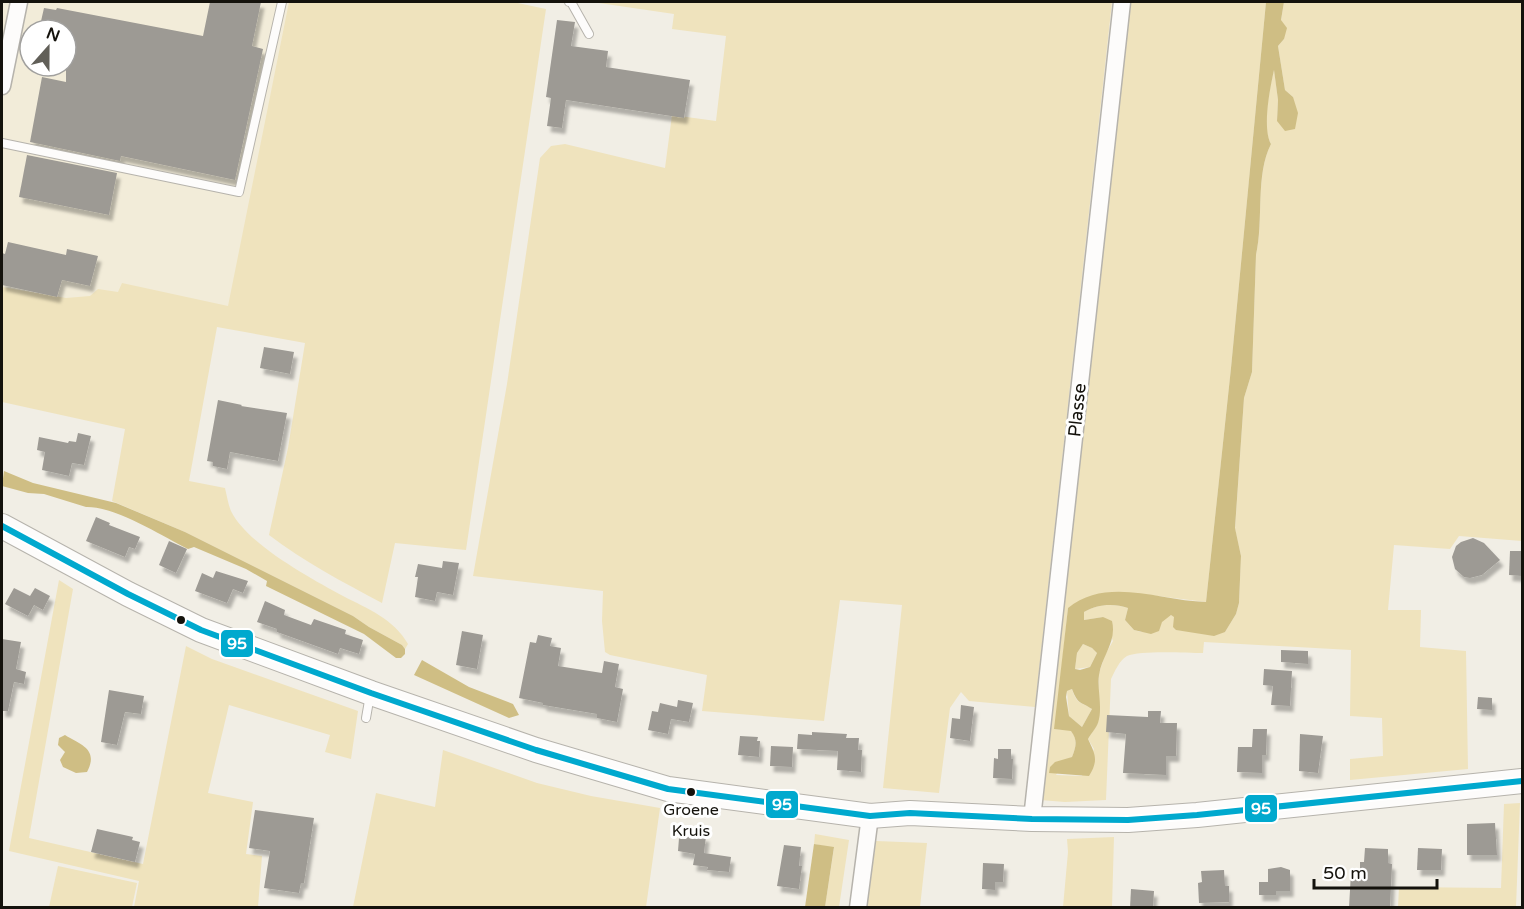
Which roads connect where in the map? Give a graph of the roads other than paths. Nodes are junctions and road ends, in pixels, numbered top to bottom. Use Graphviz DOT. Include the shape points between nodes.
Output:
graph roads {
  1 [pos="19,2"];
  2 [pos="282,2"];
  3 [pos="569,2"];
  4 [pos="1122,2"];
  5 [pos="588,34"];
  6 [pos="2,86"];
  7 [pos="2,142"];
  8 [pos="3,531"];
  9 [pos="371,693"];
  10 [pos="366,718"];
  11 [pos="1522,782"];
  12 [pos="870,816"];
  13 [pos="1032,819"];
  14 [pos="858,908"];
  1 -- 6 [label="street"];
  2 -- 7 [label="lane" via="239,192"];
  3 -- 5 [label="lane"];
  4 -- 13 [label="street, Plasse"];
  8 -- 9 [label="street" via="201,630"];
  9 -- 10 [label="lane"];
  9 -- 12 [label="street" via="536,750 668,789"];
  11 -- 13 [label="street" via="1197,815 1128,820"];
  12 -- 13 [label="street" via="910,813"];
  12 -- 14 [label="street"];
}
